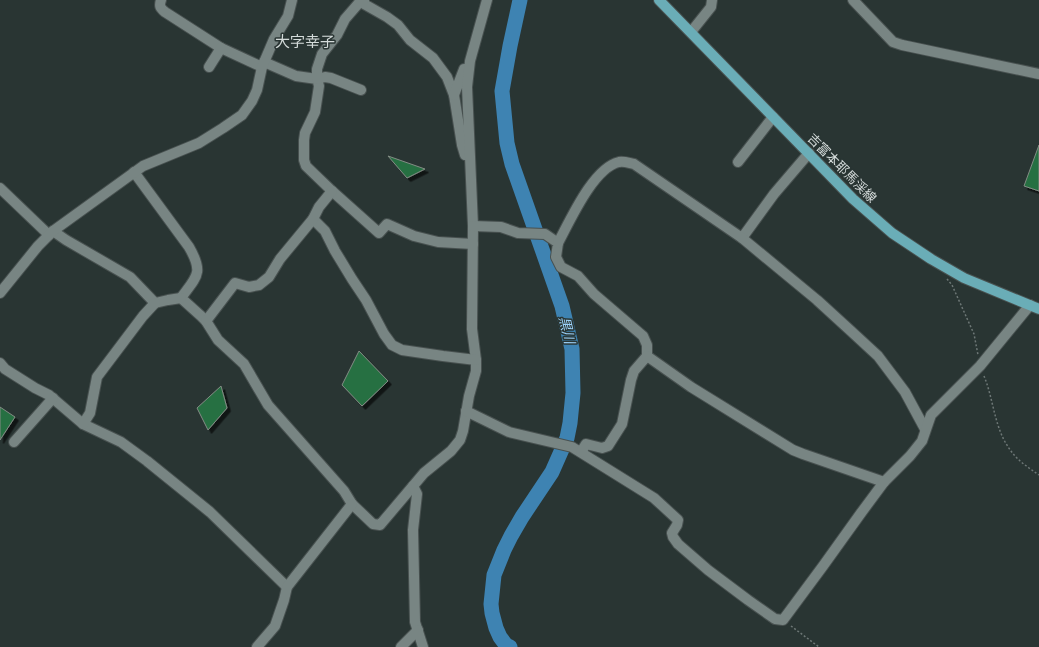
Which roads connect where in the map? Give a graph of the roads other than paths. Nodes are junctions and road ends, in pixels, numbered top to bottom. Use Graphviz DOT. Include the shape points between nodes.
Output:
graph roads {
  1 [pos="161,0"];
  2 [pos="292,0"];
  3 [pos="364,0"];
  4 [pos="487,0"];
  5 [pos="659,0"];
  6 [pos="712,0"];
  7 [pos="853,0"];
  8 [pos="691,32"];
  9 [pos="221,48"];
  10 [pos="263,64"];
  11 [pos="209,67"];
  12 [pos="469,69"];
  13 [pos="1039,74"];
  14 [pos="317,79"];
  15 [pos="361,90"];
  16 [pos="454,95"];
  17 [pos="773,117"];
  18 [pos="809,153"];
  19 [pos="469,157"];
  20 [pos="738,162"];
  21 [pos="134,172"];
  22 [pos="0,188"];
  23 [pos="332,191"];
  24 [pos="313,219"];
  25 [pos="473,226"];
  26 [pos="51,233"];
  27 [pos="742,238"];
  28 [pos="558,243"];
  29 [pos="473,244"];
  30 [pos="0,293"];
  31 [pos="181,298"];
  32 [pos="155,303"];
  33 [pos="1034,307"];
  34 [pos="206,321"];
  35 [pos="647,356"];
  36 [pos="476,360"];
  37 [pos="0,363"];
  38 [pos="52,398"];
  39 [pos="466,411"];
  40 [pos="83,424"];
  41 [pos="925,429"];
  42 [pos="14,442"];
  43 [pos="581,452"];
  44 [pos="884,482"];
  45 [pos="413,486"];
  46 [pos="352,504"];
  47 [pos="287,587"];
  48 [pos="418,630"];
  49 [pos="257,647"];
  50 [pos="400,647"];
  51 [pos="423,647"];
  1 -- 9 [label="street" via="160,8 165,12"];
  2 -- 10 [label="street" via="288,16"];
  3 -- 14 [label="street" via="345,19 337,35 322,54"];
  3 -- 16 [label="street" via="364,4 398,25 410,40 433,58 447,78"];
  4 -- 12 [label="street"];
  5 -- 8 [label="main road, 吉富本耶馬渓線"];
  6 -- 8 [label="street" via="712,7"];
  7 -- 13 [label="street" via="893,42"];
  8 -- 17 [label="main road, 吉富本耶馬渓線"];
  9 -- 10 [label="street"];
  9 -- 11 [label="street"];
  10 -- 14 [label="street" via="296,76"];
  10 -- 21 [label="street" via="252,101 242,115 199,143"];
  12 -- 16 [label="street" via="464,69"];
  12 -- 19 [label="street"];
  14 -- 15 [label="street" via="331,78"];
  14 -- 23 [label="street" via="319,86 315,112 305,133 304,160 306,166"];
  16 -- 19 [label="street" via="462,145 466,156"];
  17 -- 18 [label="main road, 吉富本耶馬渓線"];
  17 -- 20 [label="street"];
  18 -- 27 [label="street" via="774,194"];
  18 -- 33 [label="main road, 吉富本耶馬渓線" via="864,210 903,241 964,278"];
  19 -- 25 [label="street"];
  21 -- 26 [label="street"];
  21 -- 31 [label="street" via="196,259 196,278"];
  22 -- 26 [label="street"];
  23 -- 24 [label="street"];
  23 -- 29 [label="street" via="379,233 387,224 414,236 438,242"];
  24 -- 34 [label="street" via="268,277 259,285 249,287 235,283"];
  24 -- 36 [label="street" via="325,231 392,345 402,350"];
  25 -- 28 [label="street" via="501,227 518,233 545,234"];
  25 -- 29 [label="street"];
  26 -- 30 [label="street"];
  26 -- 32 [label="street" via="130,277"];
  27 -- 28 [label="street" via="634,164 619,162 606,168 597,177"];
  27 -- 41 [label="street" via="817,300 878,356 905,392"];
  28 -- 35 [label="street" via="556,257 561,267 578,276 594,294 644,336"];
  29 -- 36 [label="street" via="472,329"];
  31 -- 32 [label="street"];
  31 -- 34 [label="street"];
  32 -- 40 [label="street" via="97,377 90,413"];
  33 -- 41 [label="street" via="931,415"];
  34 -- 46 [label="street" via="218,340 244,364 268,405 344,491"];
  35 -- 43 [label="street" via="634,371 622,424 608,446 602,448 586,444"];
  35 -- 44 [label="street" via="691,387 793,450"];
  36 -- 39 [label="street" via="476,371"];
  37 -- 38 [label="street"];
  38 -- 40 [label="street"];
  38 -- 42 [label="street"];
  39 -- 43 [label="street" via="509,432 572,447"];
  39 -- 45 [label="street" via="460,440"];
  40 -- 47 [label="street" via="121,442 147,461 210,512"];
  41 -- 44 [label="street" via="922,441"];
  43 -- 44 [label="street" via="654,498 678,520 672,533 678,544 748,600 775,619 783,620"];
  45 -- 46 [label="street" via="380,525 373,524"];
  45 -- 48 [label="street" via="417,494 413,530 415,622"];
  46 -- 47 [label="street"];
  47 -- 49 [label="street" via="274,626"];
  48 -- 50 [label="street"];
  48 -- 51 [label="street"];
}
